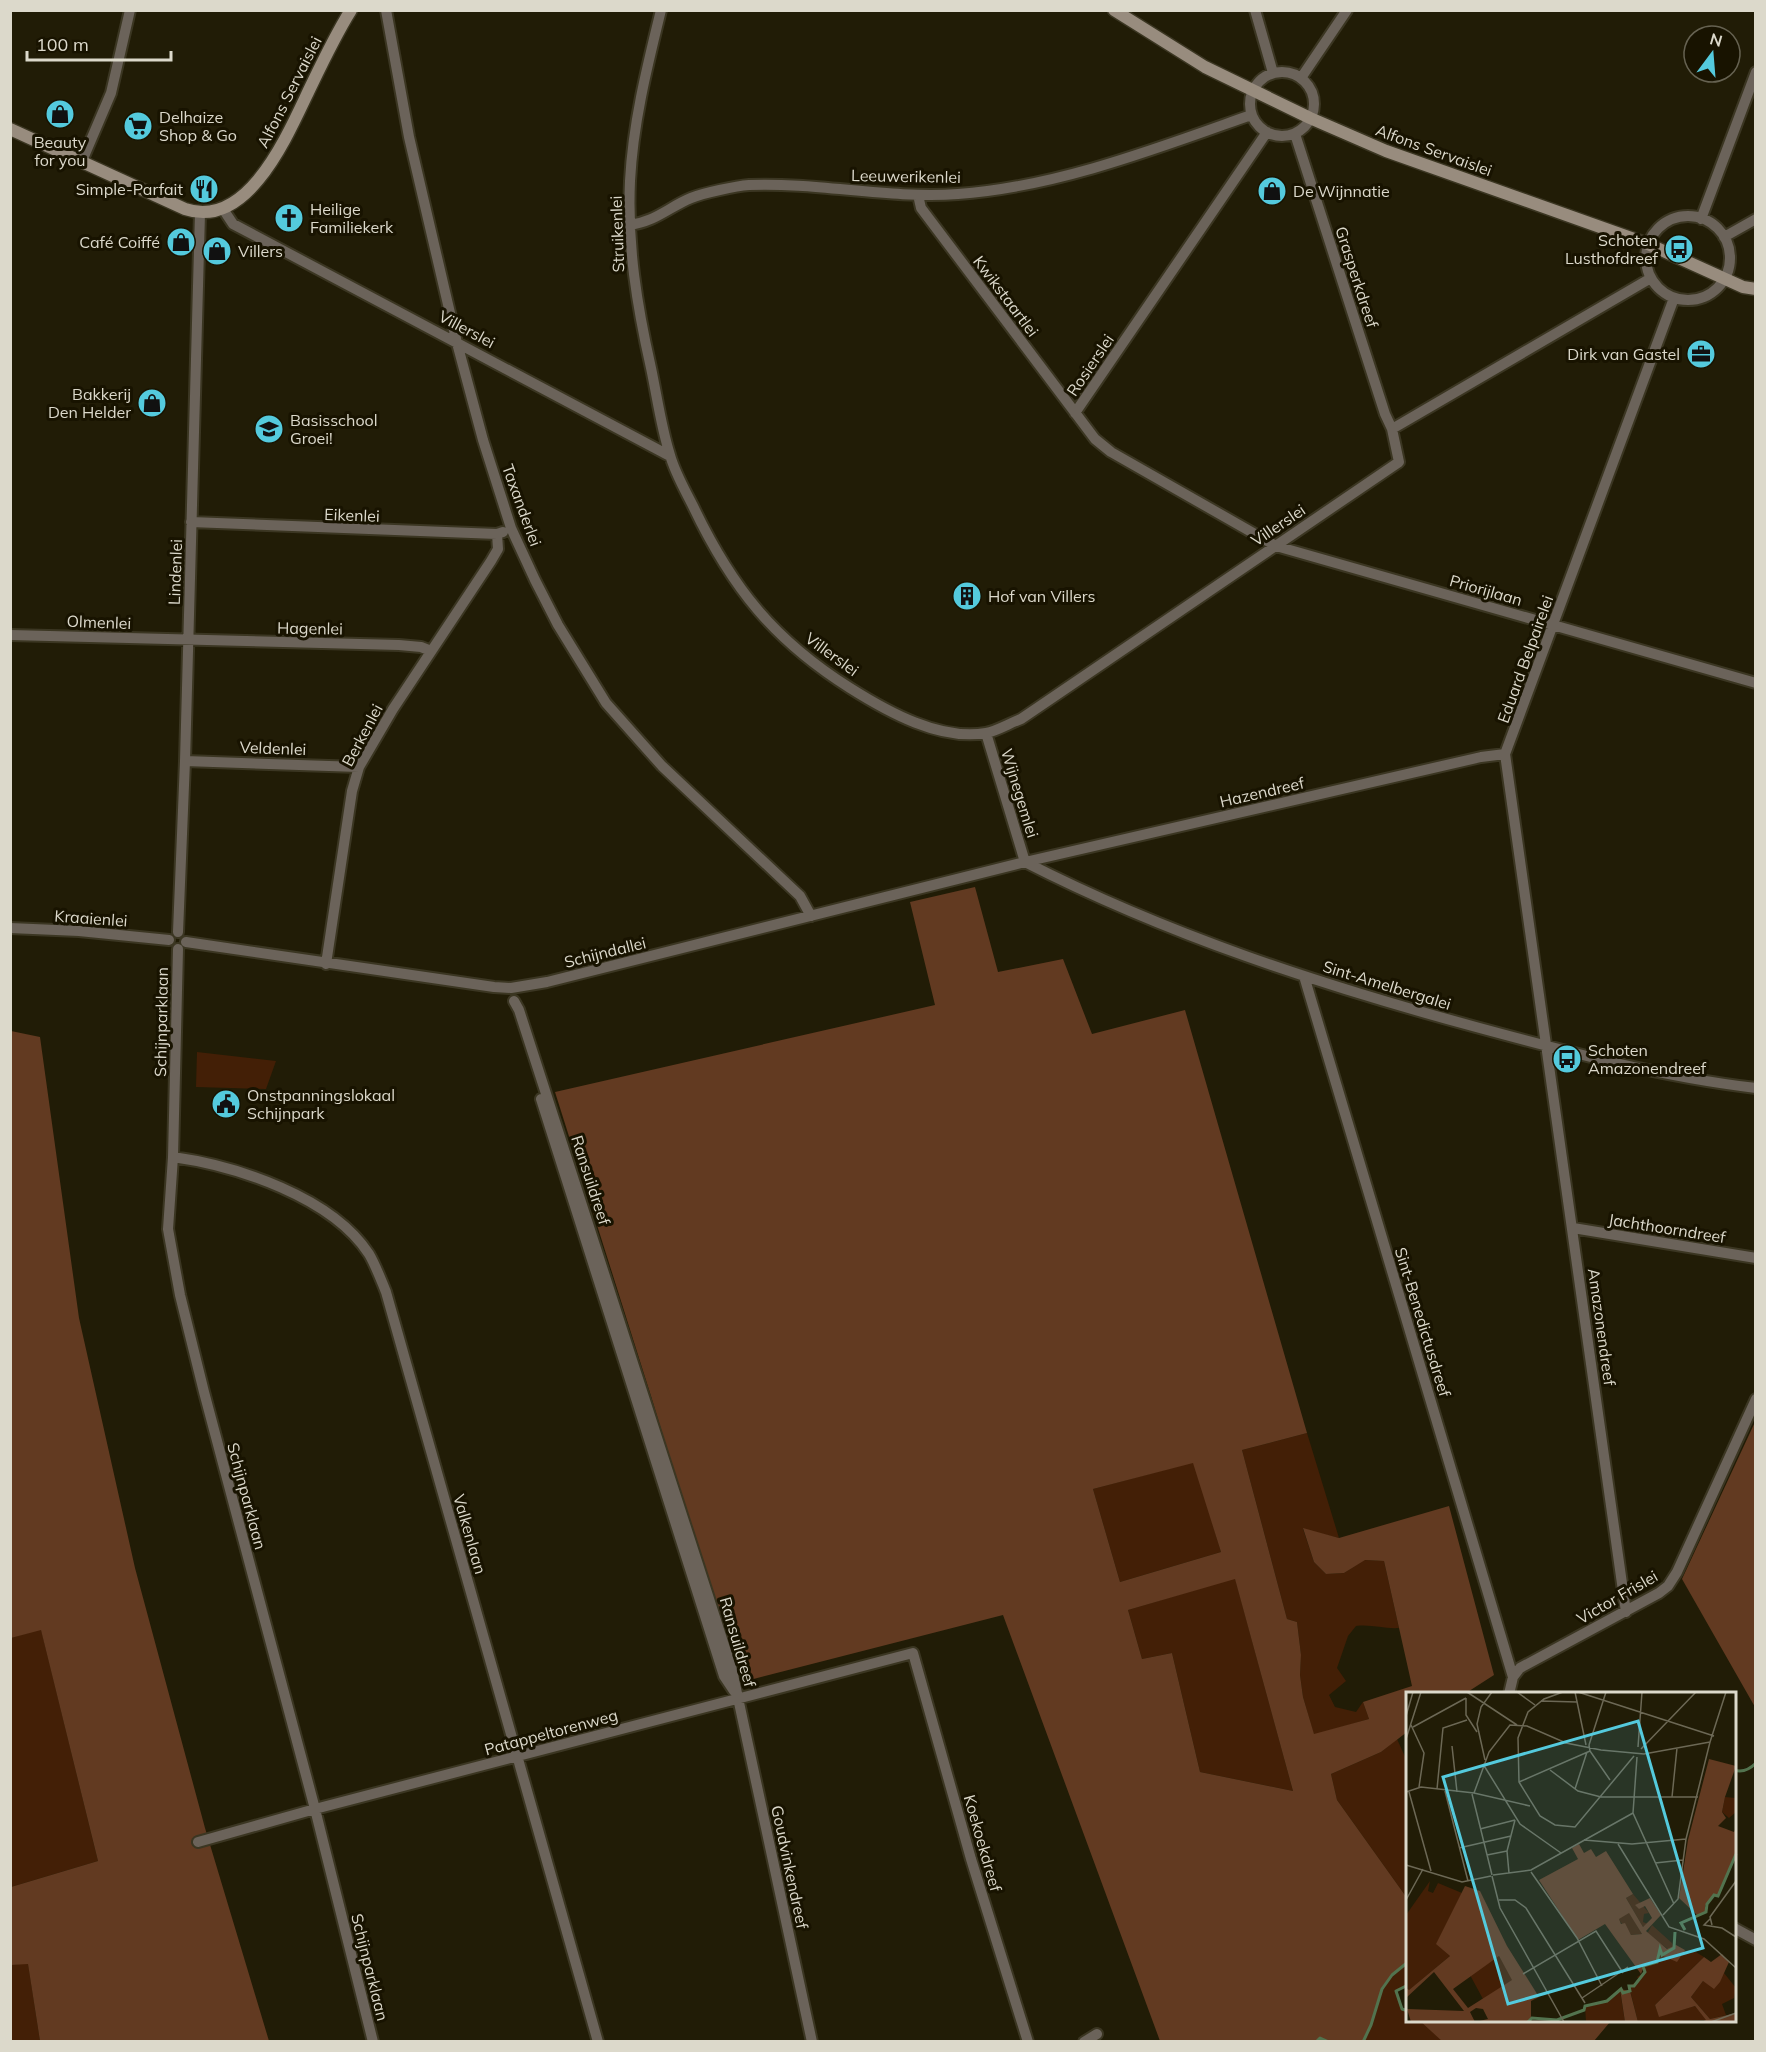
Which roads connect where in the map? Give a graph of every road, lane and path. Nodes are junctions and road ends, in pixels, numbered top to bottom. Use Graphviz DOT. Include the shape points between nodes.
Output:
graph roads {
  1 [pos="130,10"];
  2 [pos="351,10"];
  3 [pos="386,10"];
  4 [pos="662,10"];
  5 [pos="1114,10"];
  6 [pos="1255,10"];
  7 [pos="1347,10"];
  8 [pos="1755,72"];
  9 [pos="1273,73"];
  10 [pos="1301,78"];
  11 [pos="1253,90"];
  12 [pos="1251,116"];
  13 [pos="1310,118"];
  14 [pos="10,129"];
  15 [pos="1267,132"];
  16 [pos="1295,134"];
  17 [pos="82,161"];
  18 [pos="918,195"];
  19 [pos="223,208"];
  20 [pos="200,213"];
  21 [pos="1701,219"];
  22 [pos="1755,219"];
  23 [pos="629,225"];
  24 [pos="1724,237"];
  25 [pos="1648,244"];
  26 [pos="1651,278"];
  27 [pos="1724,279"];
  28 [pos="1755,289"];
  29 [pos="1674,298"];
  30 [pos="457,343"];
  31 [pos="1075,413"];
  32 [pos="1392,429"];
  33 [pos="670,456"];
  34 [pos="191,522"];
  35 [pos="511,528"];
  36 [pos="497,534"];
  37 [pos="518,542"];
  38 [pos="1276,546"];
  39 [pos="498,549"];
  40 [pos="1554,625"];
  41 [pos="10,635"];
  42 [pos="188,640"];
  43 [pos="431,651"];
  44 [pos="1755,683"];
  45 [pos="986,733"];
  46 [pos="1505,754"];
  47 [pos="185,760"];
  48 [pos="359,767"];
  49 [pos="1025,862"];
  50 [pos="811,916"];
  51 [pos="10,928"];
  52 [pos="178,932"];
  53 [pos="169,940"];
  54 [pos="182,946"];
  55 [pos="326,964"];
  56 [pos="1304,976"];
  57 [pos="511,988"];
  58 [pos="1547,1047"];
  59 [pos="1755,1088"];
  60 [pos="172,1157"];
  61 [pos="1573,1228"];
  62 [pos="1755,1258"];
  63 [pos="1755,1399"];
  64 [pos="1626,1612"];
  65 [pos="913,1653"];
  66 [pos="1513,1677"];
  67 [pos="1509,1692"];
  68 [pos="739,1699"];
  69 [pos="518,1757"];
  70 [pos="315,1809"];
  71 [pos="198,1842"];
  72 [pos="1736,1929"];
  73 [pos="1755,1940"];
  74 [pos="1097,2034"];
  75 [pos="374,2042"];
  76 [pos="598,2042"];
  77 [pos="812,2042"];
  78 [pos="1028,2042"];
  79 [pos="1084,2042"];
  1 -- 17 [label="street" via="111,93"];
  2 -- 19 [label="street, Alfons Servaislei" via="275,158 240,197"];
  3 -- 30 [label="street, Taxanderlei" via="409,137"];
  4 -- 23 [label="street, Struikenlei" via="638,110"];
  5 -- 11 [label="street, Alfons Servaislei" via="1205,67"];
  6 -- 9 [label="street"];
  7 -- 10 [label="street"];
  8 -- 21 [label="street"];
  9 -- 10 [label="street" via="1287,72"];
  9 -- 11 [label="street" via="1260,80"];
  10 -- 13 [label="street" via="1313,97"];
  11 -- 12 [label="street"];
  11 -- 13 [label="street, Alfons Servaislei"];
  12 -- 15 [label="street"];
  12 -- 18 [label="street, Leeuwerikenlei" via="1143,153 1052,178 959,194"];
  13 -- 16 [label="street"];
  13 -- 25 [label="street, Alfons Servaislei" via="1386,151"];
  14 -- 17 [label="street"];
  15 -- 16 [label="street"];
  15 -- 31 [label="street, Rosierslei"];
  16 -- 32 [label="street, Grasperkdreef"];
  17 -- 20 [label="street"];
  18 -- 23 [label="street, Leeuwerikenlei" via="746,185 692,198 645,223"];
  18 -- 31 [label="street, Kwikstaartlei" via="921,208"];
  19 -- 20 [label="street"];
  19 -- 30 [label="street, Villerslei" via="233,224"];
  20 -- 34 [label="street, Lindenlei"];
  21 -- 24 [label="street" via="1715,226"];
  21 -- 25 [label="street" via="1680,217 1670,221"];
  22 -- 24 [label="street"];
  23 -- 33 [label="street, Struikenlei" via="634,282"];
  24 -- 27 [label="street" via="1730,263"];
  25 -- 26 [label="street" via="1647,267"];
  25 -- 27 [label="street, Alfons Servaislei"];
  26 -- 29 [label="street" via="1660,290"];
  26 -- 32 [label="street"];
  27 -- 28 [label="street, Alfons Servaislei"];
  27 -- 29 [label="street" via="1702,298"];
  29 -- 40 [label="street, Eduard Belpairelei"];
  30 -- 33 [label="street, Villerslei"];
  30 -- 35 [label="street, Taxanderlei"];
  31 -- 38 [label="street, Rosierslei" via="1095,439 1112,452"];
  32 -- 38 [label="street, Villerslei" via="1399,462"];
  33 -- 45 [label="street, Villerslei" via="720,559 775,631 821,670 914,723 955,733"];
  34 -- 36 [label="street, Eikenlei"];
  34 -- 42 [label="street, Lindenlei"];
  35 -- 36 [label="street, Eikenlei"];
  35 -- 37 [label="street, Taxanderlei"];
  36 -- 39 [label="street"];
  37 -- 39 [label="street"];
  37 -- 50 [label="street, Taxanderlei" via="558,625 606,703 662,766 800,896"];
  38 -- 40 [label="street, Priorijlaan"];
  38 -- 45 [label="street, Villerslei" via="1021,719"];
  39 -- 43 [label="street, Berkenlei"];
  40 -- 44 [label="street, Priorijlaan"];
  40 -- 46 [label="street, Eduard Belpairelei"];
  41 -- 42 [label="street, Olmenlei"];
  42 -- 43 [label="street, Hagenlei" via="399,645"];
  42 -- 47 [label="street, Lindenlei"];
  43 -- 48 [label="street, Berkenlei"];
  45 -- 49 [label="street, Wijnegemlei"];
  46 -- 49 [label="street, Hazendreef"];
  46 -- 58 [label="street, Eduard Belpairelei"];
  47 -- 48 [label="street, Veldenlei"];
  47 -- 52 [label="street, Lindenlei"];
  48 -- 55 [label="street, Berkenlei"];
  49 -- 50 [label="street, Schijndallei"];
  49 -- 56 [label="street, Sint-Amelbergalei" via="1226,950"];
  50 -- 57 [label="street, Schijndallei"];
  51 -- 53 [label="street, Kraaienlei"];
  52 -- 53 [label="street"];
  52 -- 54 [label="street" via="186,938"];
  53 -- 54 [label="street" via="170,945"];
  54 -- 55 [label="street, Schijndallei"];
  54 -- 60 [label="street, Schijnparklaan"];
  55 -- 57 [label="street, Schijndallei"];
  56 -- 58 [label="street, Sint-Amelbergalei"];
  56 -- 66 [label="street, Sint-Benedictusdreef"];
  57 -- 68 [label="street, Ransuildreef"];
  58 -- 59 [label="street, Sint-Amelbergalei"];
  58 -- 61 [label="street, Amazonendreef"];
  60 -- 69 [label="street, Valkenlaan" via="201,1161 308,1199 340,1221 369,1254 386,1292"];
  60 -- 70 [label="street, Schijnparklaan" via="168,1229 180,1295"];
  61 -- 62 [label="street, Jachthoorndreef"];
  61 -- 64 [label="street, Amazonendreef"];
  63 -- 64 [label="street, Victor Frislei" via="1674,1579 1659,1593"];
  64 -- 66 [label="street, Victor Frislei" via="1520,1668"];
  65 -- 68 [label="street, Patappeltorenweg"];
  65 -- 78 [label="street, Koekoekdreef"];
  66 -- 67 [label="street"];
  68 -- 69 [label="street, Patappeltorenweg"];
  68 -- 77 [label="street, Goudvinkendreef"];
  69 -- 70 [label="street, Patappeltorenweg"];
  69 -- 76 [label="street, Valkenlaan"];
  70 -- 71 [label="street, Patappeltorenweg"];
  70 -- 75 [label="street, Schijnparklaan"];
  72 -- 73 [label="street"];
  74 -- 79 [label="street"];
}
